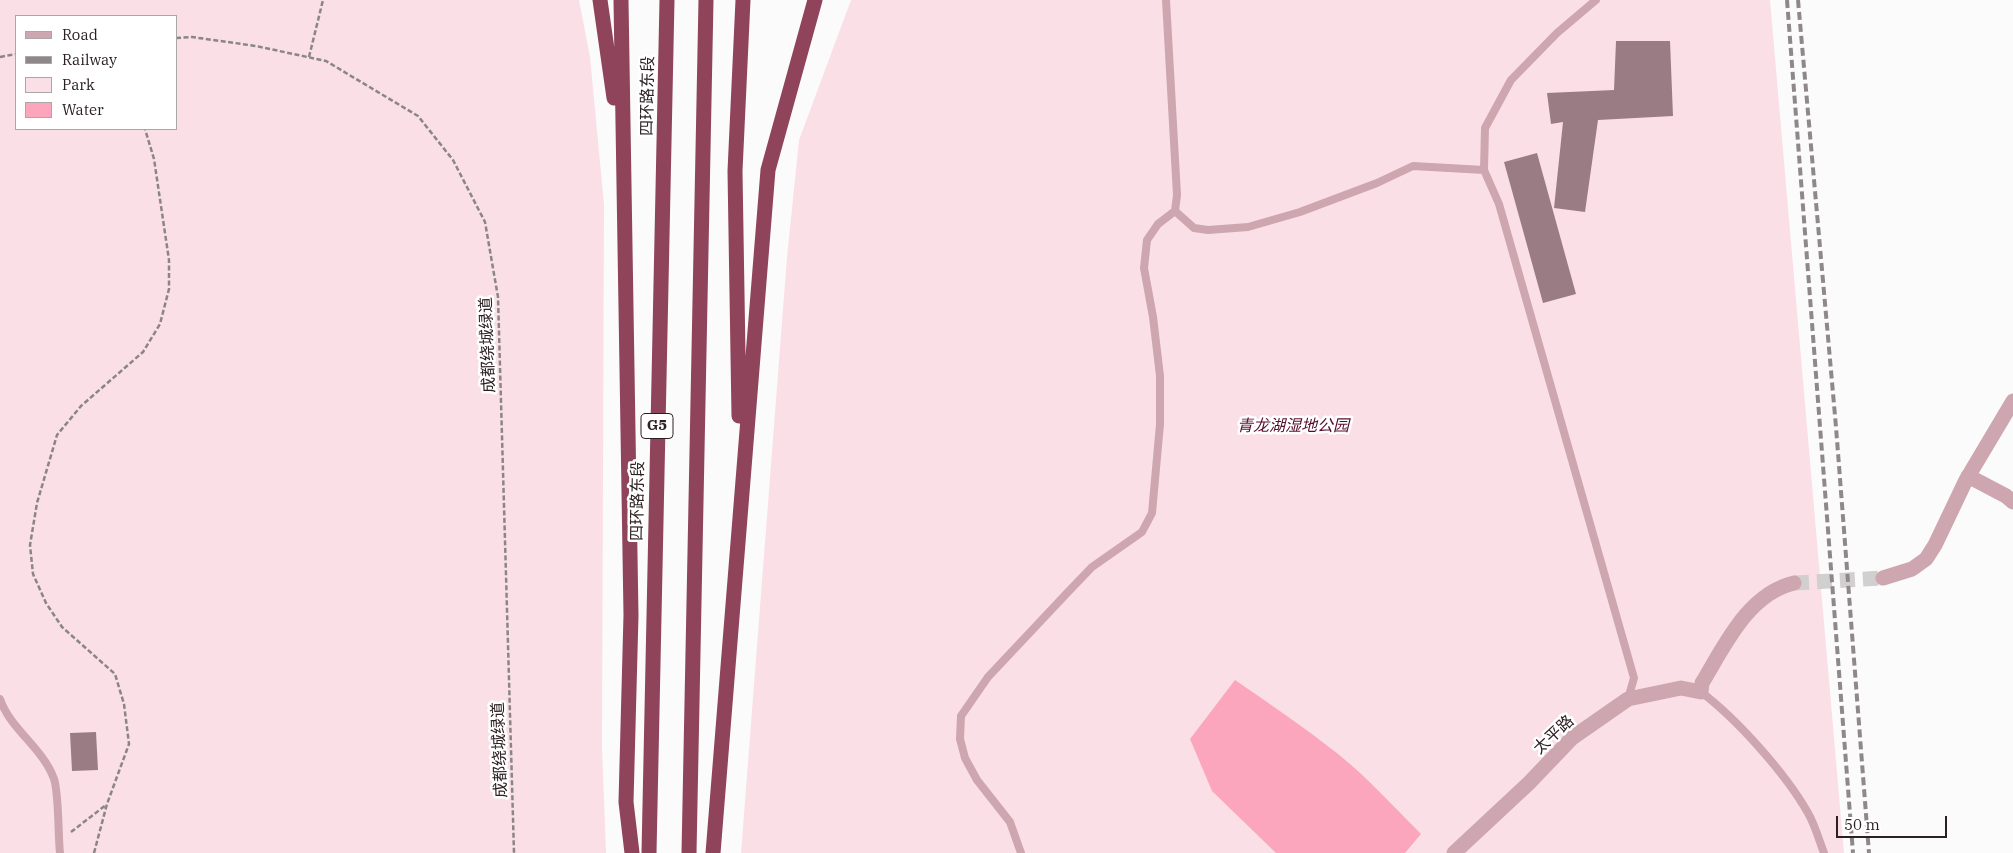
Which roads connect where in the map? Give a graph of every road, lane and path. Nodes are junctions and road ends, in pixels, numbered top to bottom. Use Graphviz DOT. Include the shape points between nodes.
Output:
graph roads {
  1 [pos="323,0"];
  2 [pos="600,0"];
  3 [pos="621,0"];
  4 [pos="668,0"];
  5 [pos="706,0"];
  6 [pos="743,0"];
  7 [pos="815,0"];
  8 [pos="1166,0"];
  9 [pos="1596,0"];
  10 [pos="178,38"];
  11 [pos="15,54"];
  12 [pos="0,57"];
  13 [pos="308,57"];
  14 [pos="145,130"];
  15 [pos="1484,170"];
  16 [pos="624,176"];
  17 [pos="1174,211"];
  18 [pos="2013,401"];
  19 [pos="1968,476"];
  20 [pos="2013,502"];
  21 [pos="741,505"];
  22 [pos="1883,578"];
  23 [pos="1794,583"];
  24 [pos="1701,692"];
  25 [pos="0,699"];
  26 [pos="1628,699"];
  27 [pos="107,804"];
  28 [pos="59,841"];
  29 [pos="60,853"];
  30 [pos="94,853"];
  31 [pos="514,853"];
  32 [pos="632,853"];
  33 [pos="649,853"];
  34 [pos="689,853"];
  35 [pos="713,853"];
  36 [pos="1021,853"];
  37 [pos="1454,853"];
  38 [pos="1824,853"];
  1 -- 13 [label="path"];
  2 -- 16 [label="highway"];
  3 -- 16 [label="highway"];
  4 -- 33 [label="highway, 四环路东段 / G5"];
  5 -- 34 [label="highway, G5"];
  6 -- 21 [label="highway" via="735,171"];
  7 -- 21 [label="highway" via="768,170"];
  8 -- 17 [label="lane" via="1177,195"];
  9 -- 15 [label="lane" via="1557,33 1511,80 1484,128"];
  10 -- 13 [label="path, 成都绕城绿道" via="256,46"];
  11 -- 12 [label="path"];
  13 -- 31 [label="path, 成都绕城绿道" via="326,61 418,116 454,160 485,222 498,298"];
  14 -- 27 [label="path" via="154,159 169,260 169,289 160,324 143,352 81,406 57,435 36,503 30,545 33,574 46,603 62,627 115,674 124,704 129,744"];
  15 -- 17 [label="lane" via="1413,166 1300,212 1248,227 1194,228"];
  15 -- 26 [label="lane" via="1499,204 1634,678"];
  16 -- 32 [label="highway" via="630,615 626,802"];
  17 -- 36 [label="lane" via="1158,224 1147,240 1144,268 1160,376 1160,424 1152,513 1142,532 1092,567 1061,599 988,677 961,716 960,739 965,758 1010,822"];
  18 -- 19 [label="street"];
  19 -- 20 [label="street"];
  19 -- 22 [label="street" via="1926,559 1912,569"];
  21 -- 35 [label="highway"];
  23 -- 24 [label="street" via="1779,586 1766,594 1733,631 1702,683"];
  24 -- 26 [label="street, 太平路" via="1680,688"];
  24 -- 38 [label="lane" via="1721,707 1784,777 1809,814"];
  25 -- 28 [label="lane" via="4,712 40,755 54,780"];
  26 -- 37 [label="street, 太平路" via="1572,738"];
  27 -- 28 [label="path"];
  27 -- 30 [label="path"];
  28 -- 29 [label="lane"];
}
